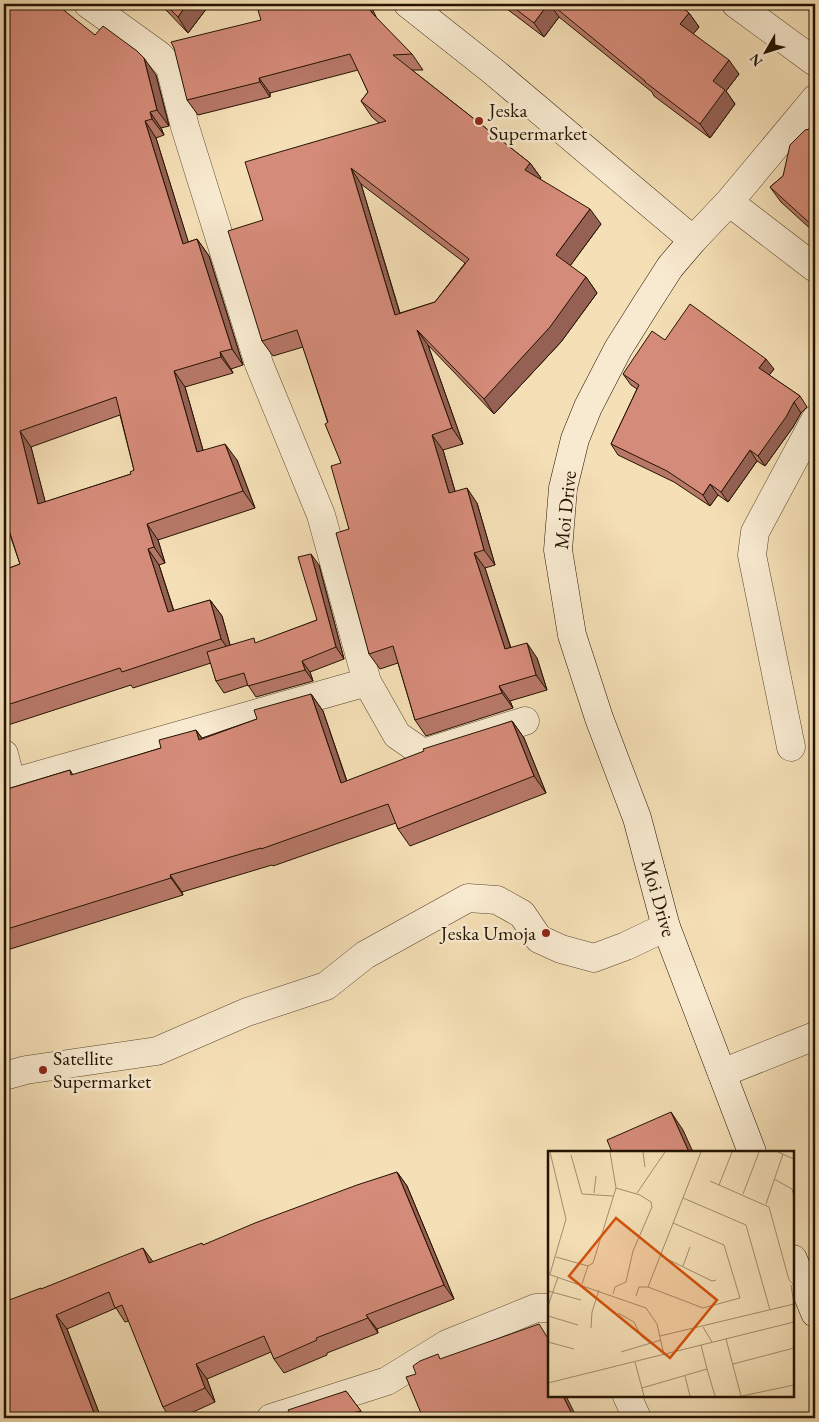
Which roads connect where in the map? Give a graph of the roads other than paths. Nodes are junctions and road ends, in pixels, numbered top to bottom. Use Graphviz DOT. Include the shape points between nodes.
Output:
graph roads {
  1 [pos="88,4"];
  2 [pos="408,4"];
  3 [pos="736,4"];
  4 [pos="815,62"];
  5 [pos="815,99"];
  6 [pos="729,202"];
  7 [pos="693,240"];
  8 [pos="815,268"];
  9 [pos="815,420"];
  10 [pos="367,682"];
  11 [pos="525,721"];
  12 [pos="790,747"];
  13 [pos="4,754"];
  14 [pos="8,783"];
  15 [pos="666,927"];
  16 [pos="815,1036"];
  17 [pos="722,1073"];
  18 [pos="4,1076"];
  19 [pos="752,1151"];
  20 [pos="794,1261"];
  21 [pos="548,1308"];
  22 [pos="815,1313"];
  23 [pos="627,1397"];
  24 [pos="271,1418"];
  25 [pos="637,1418"];
  1 -- 10 [label="street" via="170,67 185,127 259,364 321,515"];
  2 -- 7 [label="street"];
  3 -- 4 [label="street"];
  5 -- 6 [label="street, Moi Drive"];
  6 -- 7 [label="street, Moi Drive"];
  6 -- 8 [label="street"];
  7 -- 15 [label="street, Moi Drive" via="670,267 645,306 588,407 563,488 558,550 572,635 636,818"];
  9 -- 12 [label="street" via="755,532 752,555"];
  10 -- 11 [label="street" via="397,735 423,753"];
  10 -- 14 [label="street"];
  13 -- 14 [label="street"];
  15 -- 17 [label="street, Moi Drive"];
  15 -- 18 [label="street" via="594,958 539,939 522,914 497,900 468,898 365,955 326,986 247,1012 157,1051"];
  16 -- 17 [label="street"];
  17 -- 19 [label="street, Moi Drive"];
  20 -- 22 [label="street"];
  21 -- 24 [label="street" via="536,1308 447,1344 387,1380"];
  23 -- 25 [label="street"];
}
